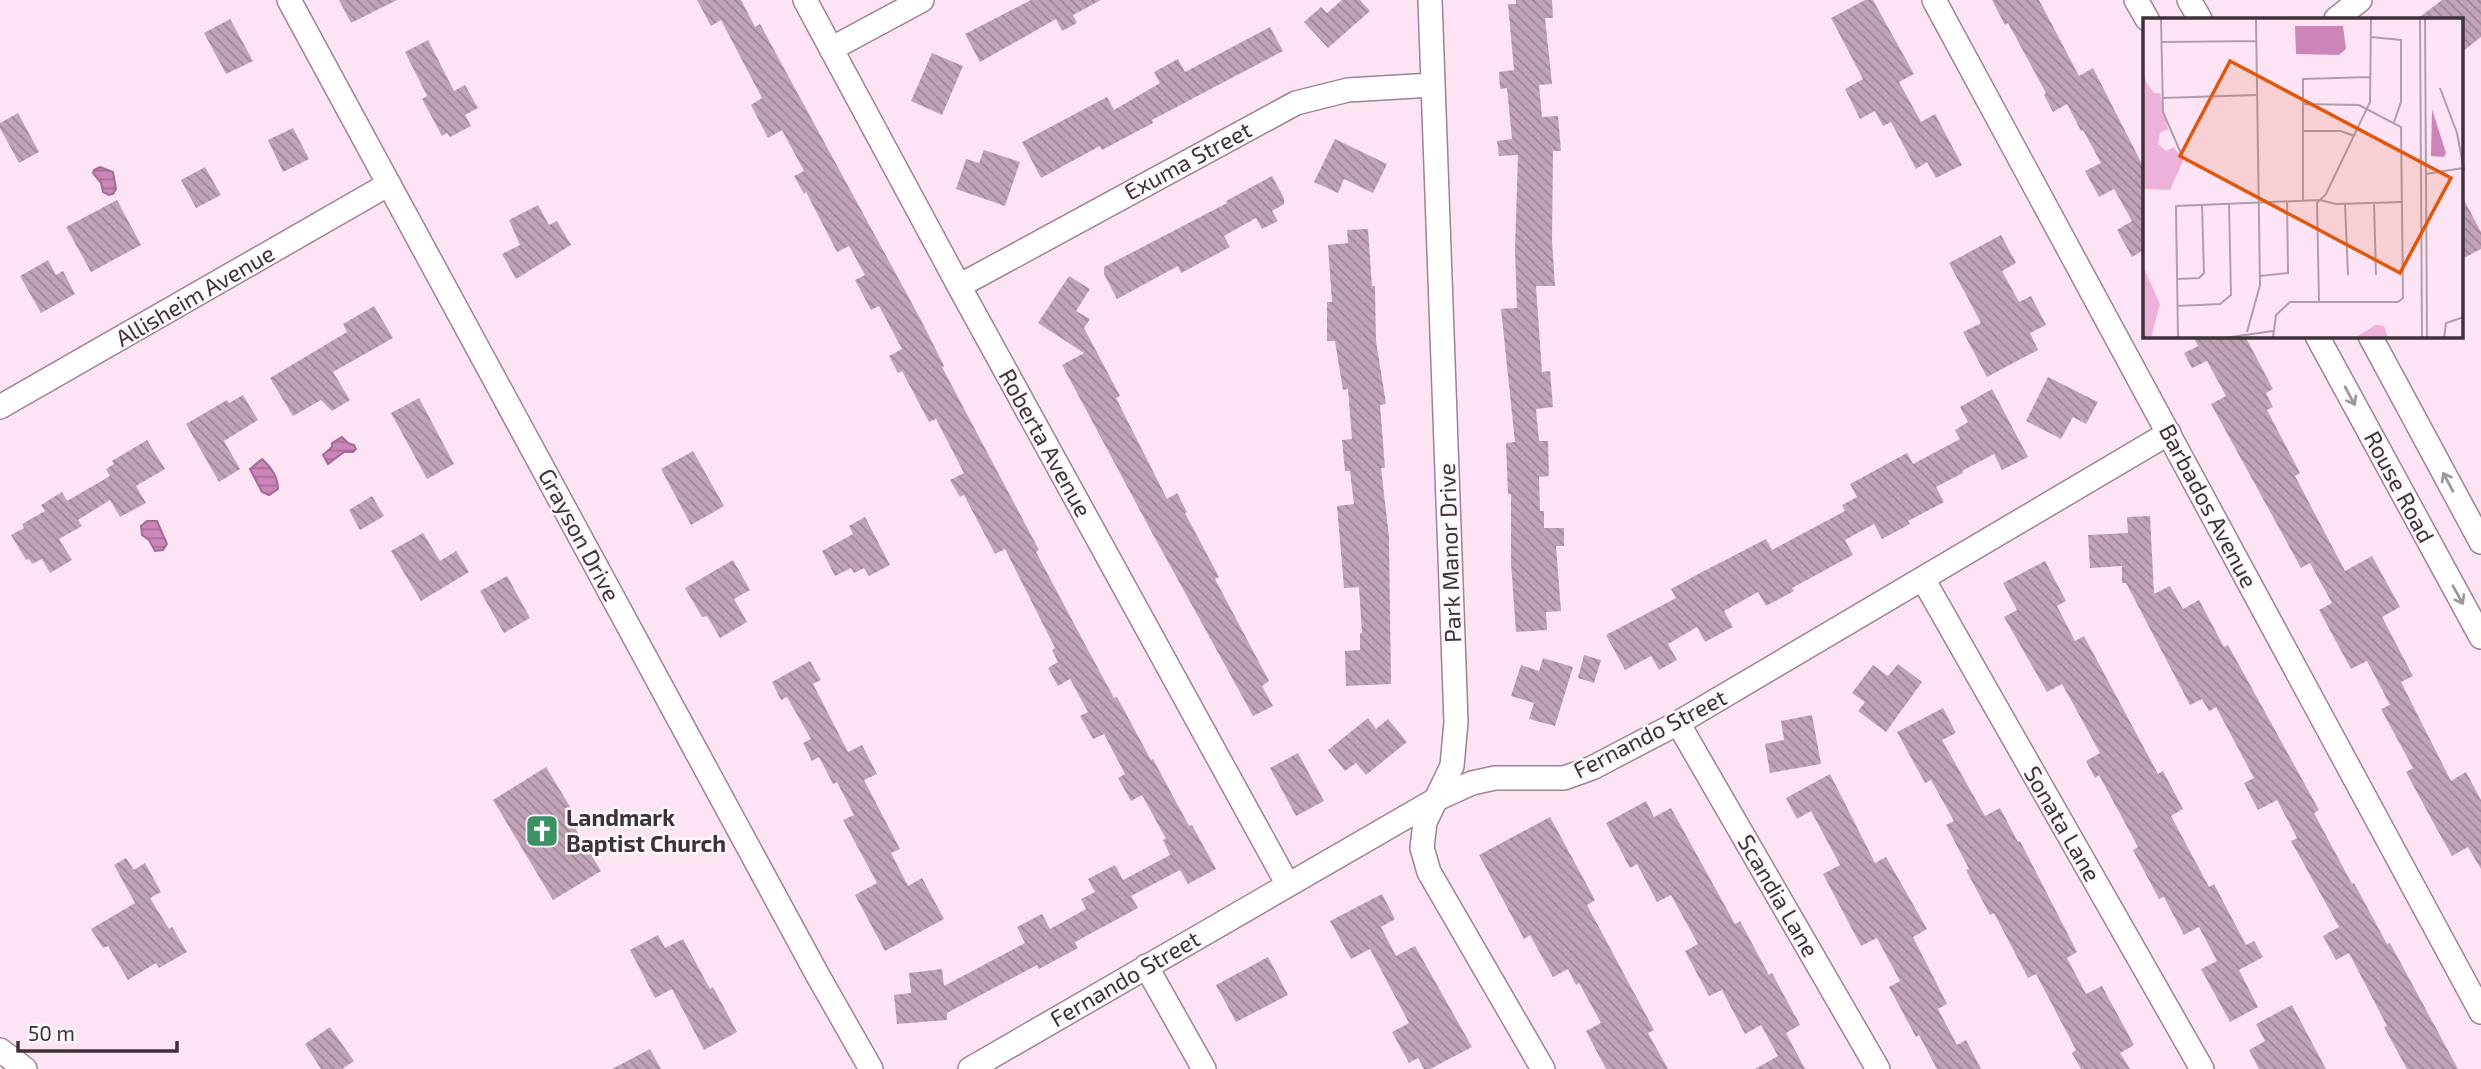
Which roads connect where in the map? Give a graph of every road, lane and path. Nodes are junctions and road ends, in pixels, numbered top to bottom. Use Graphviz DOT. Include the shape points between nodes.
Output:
graph roads {
  1 [pos="289,0"];
  2 [pos="805,0"];
  3 [pos="922,0"];
  4 [pos="1430,0"];
  5 [pos="1934,0"];
  6 [pos="2136,0"];
  7 [pos="2189,0"];
  8 [pos="2360,0"];
  9 [pos="2146,18"];
  10 [pos="2199,18"];
  11 [pos="2337,18"];
  12 [pos="831,49"];
  13 [pos="1432,85"];
  14 [pos="389,184"];
  15 [pos="959,286"];
  16 [pos="2318,338"];
  17 [pos="2371,338"];
  18 [pos="0,407"];
  19 [pos="2169,433"];
  20 [pos="2481,542"];
  21 [pos="1923,579"];
  22 [pos="2481,637"];
  23 [pos="1678,723"];
  24 [pos="1437,799"];
  25 [pos="1288,885"];
  26 [pos="1146,966"];
  27 [pos="2481,1012"];
  28 [pos="0,1050"];
  29 [pos="25,1069"];
  30 [pos="871,1069"];
  31 [pos="970,1069"];
  32 [pos="1204,1069"];
  33 [pos="1543,1069"];
  34 [pos="1878,1069"];
  35 [pos="2202,1069"];
  1 -- 14 [label="street, Grayson Drive"];
  2 -- 12 [label="street, Roberta Avenue"];
  3 -- 12 [label="street"];
  4 -- 13 [label="street, Park Manor Drive"];
  5 -- 19 [label="street, Barbados Avenue"];
  6 -- 9 [label="street"];
  7 -- 10 [label="street"];
  8 -- 11 [label="street"];
  12 -- 15 [label="street, Roberta Avenue"];
  13 -- 15 [label="street, Exuma Street" via="1348,90 1296,103"];
  13 -- 24 [label="street, Park Manor Drive" via="1456,722 1452,766"];
  14 -- 18 [label="street, Allisheim Avenue"];
  14 -- 30 [label="street, Grayson Drive"];
  15 -- 25 [label="street, Roberta Avenue"];
  16 -- 22 [label="street, Rouse Road, one-way"];
  20 -- 17 [label="street, Rouse Road, one-way"];
  19 -- 21 [label="street, Fernando Street"];
  19 -- 27 [label="street, Barbados Avenue"];
  21 -- 23 [label="street, Fernando Street"];
  21 -- 35 [label="street, Sonata Lane"];
  23 -- 24 [label="street, Fernando Street" via="1564,778 1495,778"];
  23 -- 34 [label="street, Scandia Lane"];
  24 -- 25 [label="street, Fernando Street"];
  24 -- 33 [label="street, Park Manor Drive" via="1425,822 1422,848 1429,872"];
  25 -- 26 [label="street, Fernando Street"];
  26 -- 31 [label="street, Fernando Street"];
  26 -- 32 [label="street"];
  28 -- 29 [label="street"];
}
